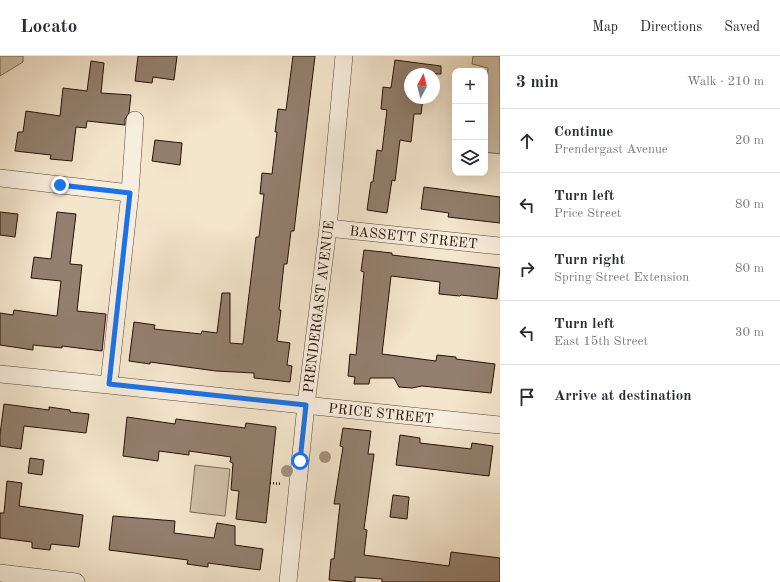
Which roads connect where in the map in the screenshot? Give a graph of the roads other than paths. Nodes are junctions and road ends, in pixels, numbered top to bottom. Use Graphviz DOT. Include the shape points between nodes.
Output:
graph roads {
  1 [pos="344,56"];
  2 [pos="135,120"];
  3 [pos="0,178"];
  4 [pos="130,193"];
  5 [pos="328,228"];
  6 [pos="500,246"];
  7 [pos="0,374"];
  8 [pos="109,384"];
  9 [pos="306,405"];
  10 [pos="500,425"];
  11 [pos="0,573"];
  12 [pos="76,582"];
  13 [pos="288,582"];
  1 -- 5 [label="street, PRENDERGAST AVENUE"];
  2 -- 4 [label="street"];
  3 -- 4 [label="street"];
  4 -- 8 [label="street"];
  5 -- 6 [label="street, BASSETT STREET"];
  5 -- 9 [label="street, PRENDERGAST AVENUE"];
  7 -- 8 [label="street, PRICE STREET"];
  8 -- 9 [label="street, PRICE STREET"];
  9 -- 10 [label="street, PRICE STREET"];
  9 -- 13 [label="street, PRENDERGAST AVENUE"];
  11 -- 12 [label="street"];
}
